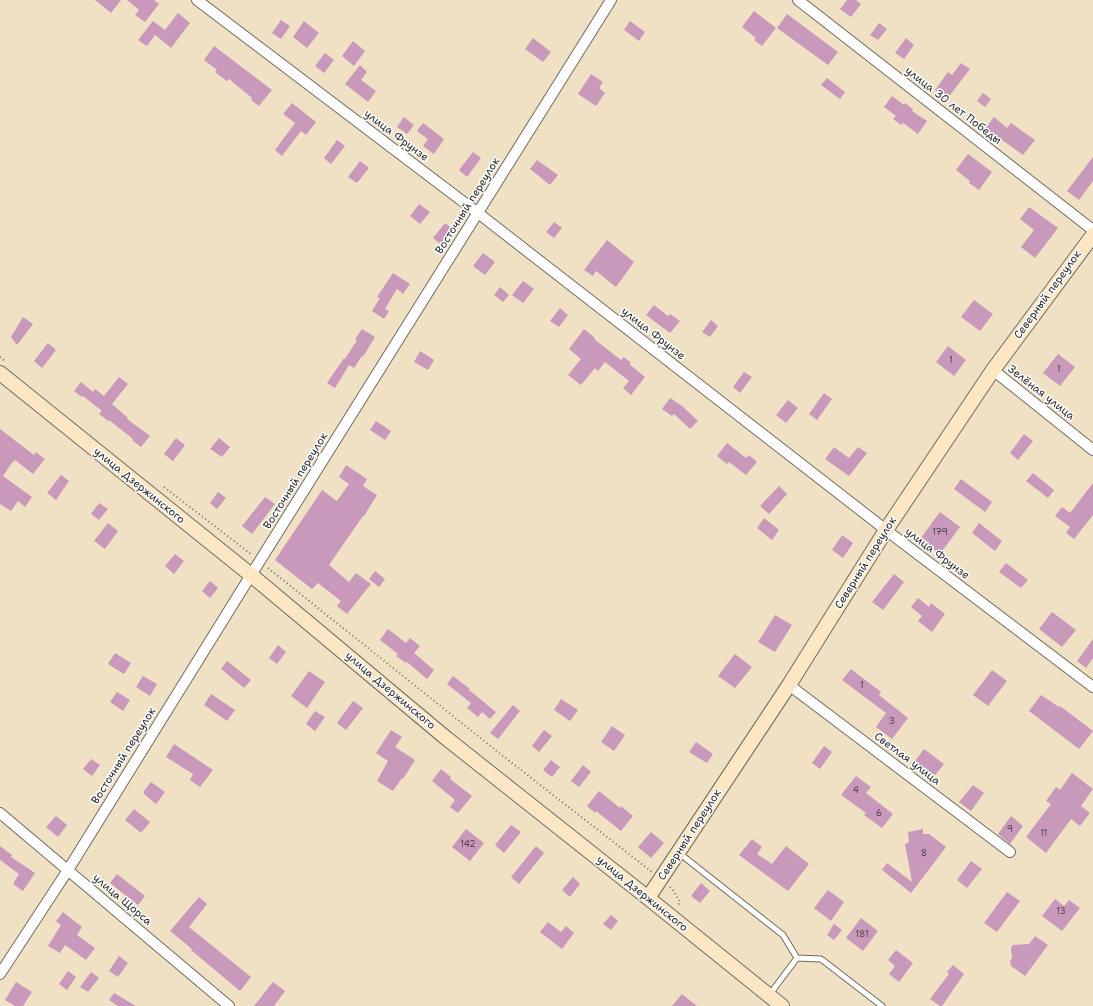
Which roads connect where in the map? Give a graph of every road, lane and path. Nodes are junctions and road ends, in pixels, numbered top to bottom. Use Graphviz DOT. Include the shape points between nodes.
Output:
graph roads {
  1 [pos="197,0"];
  2 [pos="611,0"];
  3 [pos="798,0"];
  4 [pos="478,213"];
  5 [pos="1093,230"];
  6 [pos="1093,235"];
  7 [pos="0,357"];
  8 [pos="3,368"];
  9 [pos="993,370"];
  10 [pos="1093,450"];
  11 [pos="159,483"];
  12 [pos="886,530"];
  13 [pos="260,562"];
  14 [pos="251,575"];
  15 [pos="789,685"];
  16 [pos="1093,687"];
  17 [pos="0,813"];
  18 [pos="678,852"];
  19 [pos="1010,852"];
  20 [pos="68,870"];
  21 [pos="661,879"];
  22 [pos="648,898"];
  23 [pos="672,917"];
  24 [pos="797,958"];
  25 [pos="0,974"];
  26 [pos="769,996"];
  27 [pos="229,1006"];
  28 [pos="782,1006"];
  29 [pos="882,1006"];
  1 -- 4 [label="street, улица Фрунзе"];
  2 -- 4 [label="street, Восточный переулок"];
  3 -- 5 [label="street, улица 30 лет Победы"];
  4 -- 12 [label="street, улица Фрунзе"];
  4 -- 13 [label="street, Восточный переулок"];
  6 -- 9 [label="street, Северный переулок"];
  7 -- 8 [label="path"];
  8 -- 14 [label="street, улица Дзержинского"];
  9 -- 10 [label="street, Зелёная улица"];
  9 -- 12 [label="street, Северный переулок"];
  11 -- 13 [label="path"];
  12 -- 15 [label="street, Северный переулок"];
  12 -- 16 [label="street, улица Фрунзе"];
  13 -- 14 [label="street, Восточный переулок"];
  13 -- 21 [label="path"];
  14 -- 20 [label="street, Восточный переулок"];
  14 -- 22 [label="street, улица Дзержинского" via="446,738"];
  15 -- 18 [label="street, Северный переулок"];
  15 -- 19 [label="street, Светлая улица"];
  17 -- 20 [label="street, улица Щорса"];
  18 -- 21 [label="street, Северный переулок"];
  18 -- 24 [label="lane" via="783,935"];
  20 -- 25 [label="street, Восточный переулок"];
  20 -- 27 [label="street, улица Щорса"];
  21 -- 22 [label="street, Северный переулок"];
  21 -- 23 [label="path" via="673,890 680,902"];
  22 -- 23 [label="street, улица Дзержинского"];
  23 -- 26 [label="street, улица Дзержинского"];
  24 -- 26 [label="lane"];
  24 -- 29 [label="lane" via="821,959"];
  26 -- 28 [label="street, улица Дзержинского"];
}
